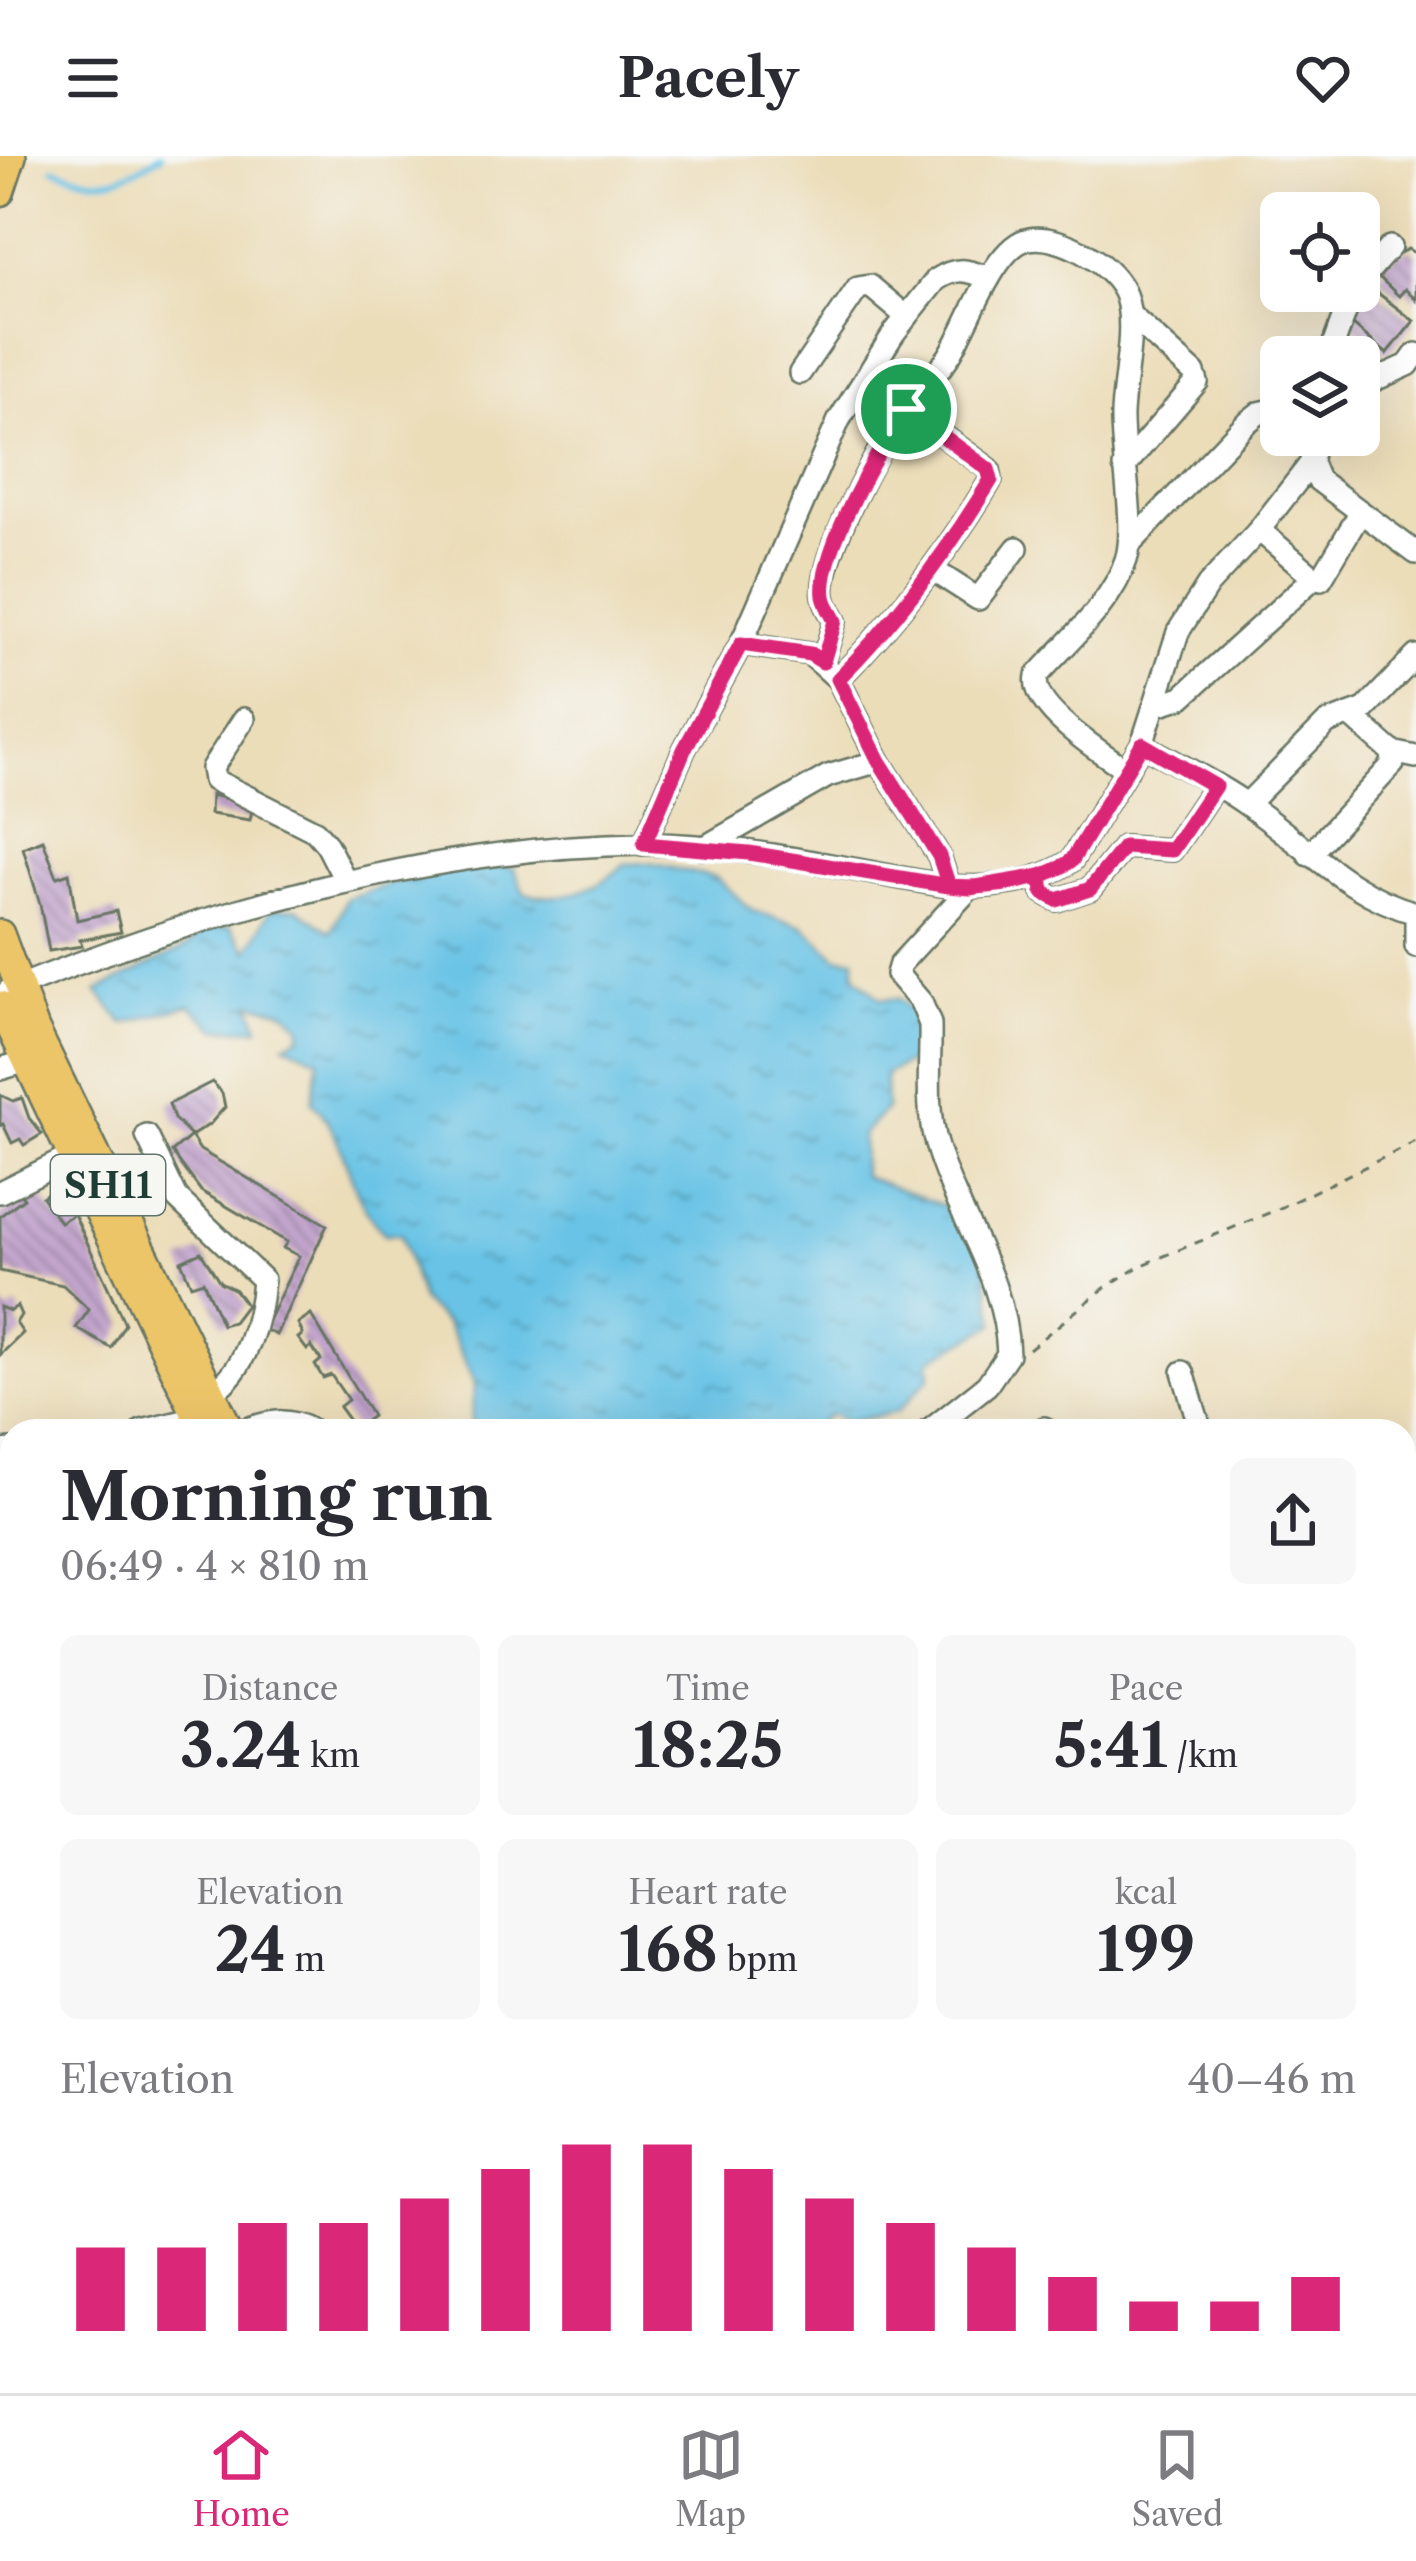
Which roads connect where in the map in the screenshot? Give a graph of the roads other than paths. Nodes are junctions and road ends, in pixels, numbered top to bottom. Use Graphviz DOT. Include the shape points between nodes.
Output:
graph roads {
  1 [pos="12,156"];
  2 [pos="0,192"];
  3 [pos="1390,248"];
  4 [pos="1380,259"];
  5 [pos="989,278"];
  6 [pos="1130,315"];
  7 [pos="908,316"];
  8 [pos="1416,354"];
  9 [pos="800,373"];
  10 [pos="1380,377"];
  11 [pos="906,409"];
  12 [pos="1260,412"];
  13 [pos="1312,456"];
  14 [pos="1311,464"];
  15 [pos="1124,467"];
  16 [pos="1360,513"];
  17 [pos="1259,530"];
  18 [pos="1132,542"];
  19 [pos="1017,548"];
  20 [pos="1416,553"];
  21 [pos="933,570"];
  22 [pos="1321,578"];
  23 [pos="741,644"];
  24 [pos="1416,656"];
  25 [pos="830,670"];
  26 [pos="1157,705"];
  27 [pos="1350,715"];
  28 [pos="244,718"];
  29 [pos="1142,744"];
  30 [pos="1392,752"];
  31 [pos="1416,757"];
  32 [pos="879,761"];
  33 [pos="1127,770"];
  34 [pos="1215,786"];
  35 [pos="1247,804"];
  36 [pos="644,844"];
  37 [pos="702,849"];
  38 [pos="1310,855"];
  39 [pos="1041,876"];
  40 [pos="346,882"];
  41 [pos="960,887"];
  42 [pos="1416,918"];
  43 [pos="0,934"];
  44 [pos="1416,946"];
  45 [pos="6,1010"];
  46 [pos="12,1065"];
  47 [pos="147,1136"];
  48 [pos="70,1156"];
  49 [pos="0,1192"];
  50 [pos="1183,1372"];
  51 [pos="212,1392"];
  52 [pos="198,1419"];
  53 [pos="224,1419"];
  54 [pos="943,1419"];
  55 [pos="1197,1419"];
  1 -- 2 [label="main road"];
  3 -- 4 [label="street"];
  5 -- 6 [label="street" via="1006,251 1049,238 1107,272 1124,291"];
  5 -- 7 [label="street" via="951,270"];
  5 -- 11 [label="street" via="949,356"];
  6 -- 15 [label="street"];
  6 -- 15 [label="street" via="1197,382"];
  7 -- 9 [label="street" via="869,286 858,287"];
  7 -- 23 [label="street" via="839,420"];
  8 -- 10 [label="street"];
  11 -- 21 [label="street" via="991,474"];
  11 -- 25 [label="street" via="840,529 824,585 835,621"];
  12 -- 18 [label="street"];
  13 -- 14 [label="street"];
  14 -- 16 [label="street" via="1318,480"];
  14 -- 17 [label="street"];
  15 -- 18 [label="street"];
  16 -- 20 [label="street"];
  16 -- 22 [label="street"];
  17 -- 26 [label="street" via="1178,632"];
  17 -- 26 [label="street" via="1307,572 1308,583 1182,697"];
  18 -- 33 [label="street" via="1092,614 1035,684 1080,738"];
  19 -- 21 [label="street" via="978,599"];
  21 -- 25 [label="street" via="869,648"];
  23 -- 25 [label="street" via="810,654"];
  23 -- 36 [label="street"];
  24 -- 27 [label="street" via="1379,699"];
  25 -- 32 [label="street"];
  26 -- 29 [label="street"];
  27 -- 30 [label="street"];
  27 -- 35 [label="street" via="1327,723"];
  28 -- 40 [label="street" via="212,768 214,780 315,831"];
  29 -- 33 [label="street"];
  29 -- 34 [label="street"];
  30 -- 31 [label="street"];
  30 -- 38 [label="street" via="1394,764"];
  32 -- 37 [label="street" via="829,776"];
  32 -- 41 [label="street"];
  33 -- 39 [label="street" via="1072,860"];
  34 -- 35 [label="street"];
  34 -- 39 [label="street" via="1172,850 1124,847 1090,889 1057,900 1043,892"];
  35 -- 38 [label="street"];
  36 -- 37 [label="street"];
  36 -- 40 [label="street" via="477,856"];
  37 -- 41 [label="street"];
  38 -- 42 [label="street"];
  39 -- 41 [label="street"];
  40 -- 45 [label="street" via="192,927"];
  41 -- 54 [label="street" via="897,974 926,1010 936,1147 981,1246 1008,1354 987,1385"];
  42 -- 44 [label="street"];
  43 -- 45 [label="main road, SH11"];
  45 -- 46 [label="main road, SH11"];
  45 -- 51 [label="main road, SH11" via="35,1029"];
  46 -- 48 [label="main road, SH11"];
  47 -- 51 [label="street" via="177,1198 262,1280 243,1361"];
  48 -- 49 [label="street"];
  48 -- 52 [label="main road, SH11"];
  50 -- 55 [label="street"];
  51 -- 53 [label="main road, SH11"];
}
